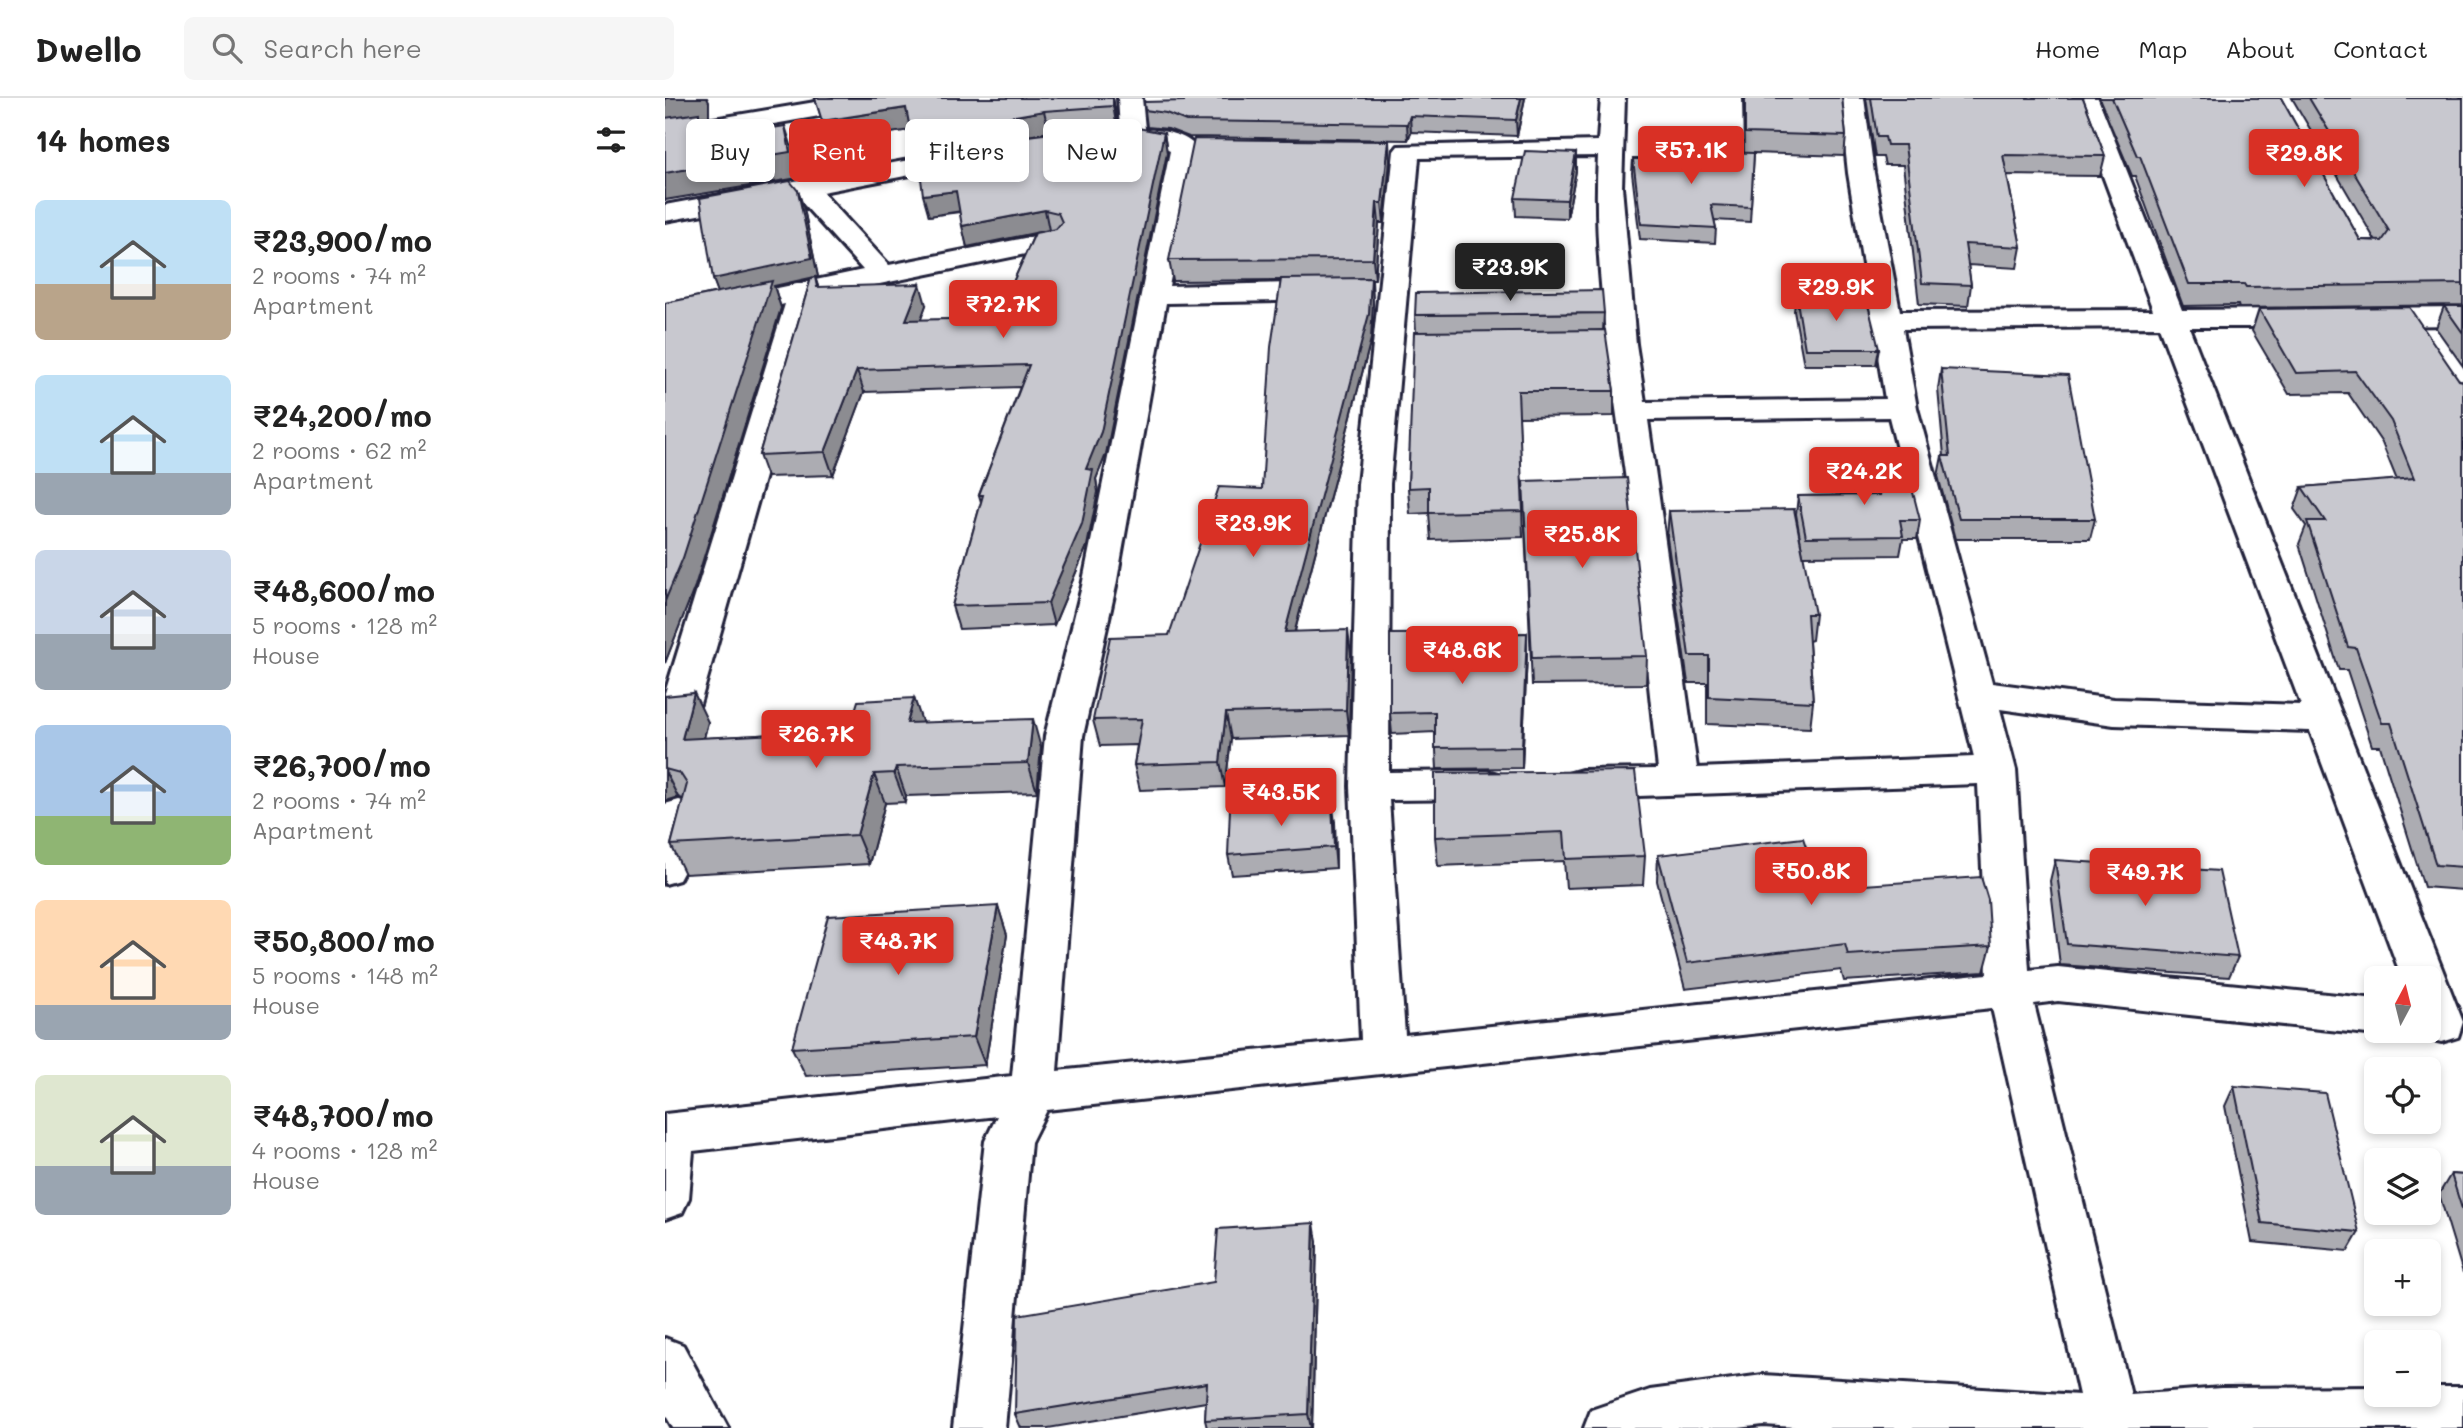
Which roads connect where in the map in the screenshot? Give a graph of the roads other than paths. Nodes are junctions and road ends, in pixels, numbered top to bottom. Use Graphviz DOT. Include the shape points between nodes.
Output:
graph roads {
  1 [pos="721,98"];
  2 [pos="881,98"];
  3 [pos="1130,98"];
  4 [pos="1613,98"];
  5 [pos="1852,98"];
  6 [pos="2086,98"];
  7 [pos="731,119"];
  8 [pos="761,119"];
  9 [pos="1132,119"];
  10 [pos="686,132"];
  11 [pos="665,135"];
  12 [pos="1142,136"];
  13 [pos="1184,148"];
  14 [pos="1611,148"];
  15 [pos="1212,149"];
  16 [pos="905,169"];
  17 [pos="803,187"];
  18 [pos="665,213"];
  19 [pos="1050,241"];
  20 [pos="883,275"];
  21 [pos="1370,290"];
  22 [pos="803,291"];
  23 [pos="1153,295"];
  24 [pos="2410,316"];
  25 [pos="2463,316"];
  26 [pos="1886,320"];
  27 [pos="665,321"];
  28 [pos="2172,321"];
  29 [pos="2433,349"];
  30 [pos="1902,408"];
  31 [pos="1631,411"];
  32 [pos="1977,694"];
  33 [pos="665,706"];
  34 [pos="2325,719"];
  35 [pos="1997,770"];
  36 [pos="1679,783"];
  37 [pos="1369,786"];
  38 [pos="679,814"];
  39 [pos="665,869"];
  40 [pos="2419,966"];
  41 [pos="2009,989"];
  42 [pos="2364,1016"];
  43 [pos="1384,1054"];
  44 [pos="1033,1093"];
  45 [pos="668,1133"];
  46 [pos="665,1198"];
  47 [pos="665,1362"];
  48 [pos="2463,1412"];
  49 [pos="1637,1424"];
  50 [pos="2112,1425"];
  51 [pos="702,1428"];
  52 [pos="979,1428"];
  1 -- 7 [label="street"];
  2 -- 8 [label="street"];
  3 -- 9 [label="street"];
  4 -- 14 [label="street"];
  5 -- 26 [label="street"];
  6 -- 28 [label="street"];
  10 -- 11 [label="street"];
  12 -- 13 [label="street" via="1159,137"];
  13 -- 15 [label="street"];
  13 -- 23 [label="street"];
  14 -- 21 [label="street" via="1393,151"];
  14 -- 31 [label="street" via="1607,344"];
  16 -- 17 [label="street"];
  17 -- 18 [label="street"];
  17 -- 20 [label="street"];
  19 -- 20 [label="street"];
  20 -- 22 [label="street"];
  21 -- 23 [label="street"];
  21 -- 37 [label="street" via="1401,346 1374,484"];
  22 -- 27 [label="street"];
  22 -- 33 [label="street" via="681,704"];
  23 -- 44 [label="street" via="1099,586 1064,736"];
  24 -- 25 [label="street"];
  24 -- 28 [label="street"];
  24 -- 29 [label="street"];
  26 -- 28 [label="street"];
  26 -- 30 [label="street"];
  28 -- 34 [label="street"];
  30 -- 31 [label="street"];
  30 -- 32 [label="street"];
  31 -- 36 [label="street"];
  32 -- 34 [label="street" via="2114,712"];
  32 -- 35 [label="street"];
  34 -- 40 [label="street"];
  35 -- 36 [label="street"];
  35 -- 41 [label="street"];
  36 -- 37 [label="street"];
  37 -- 43 [label="street"];
  38 -- 39 [label="street"];
  41 -- 42 [label="street" via="2058,984"];
  41 -- 43 [label="street"];
  41 -- 50 [label="street"];
  43 -- 44 [label="street"];
  44 -- 45 [label="street"];
  44 -- 52 [label="street" via="1008,1141"];
  45 -- 46 [label="street"];
  47 -- 51 [label="street"];
  48 -- 50 [label="street" via="2221,1413"];
  49 -- 50 [label="street" via="1763,1400"];
}
